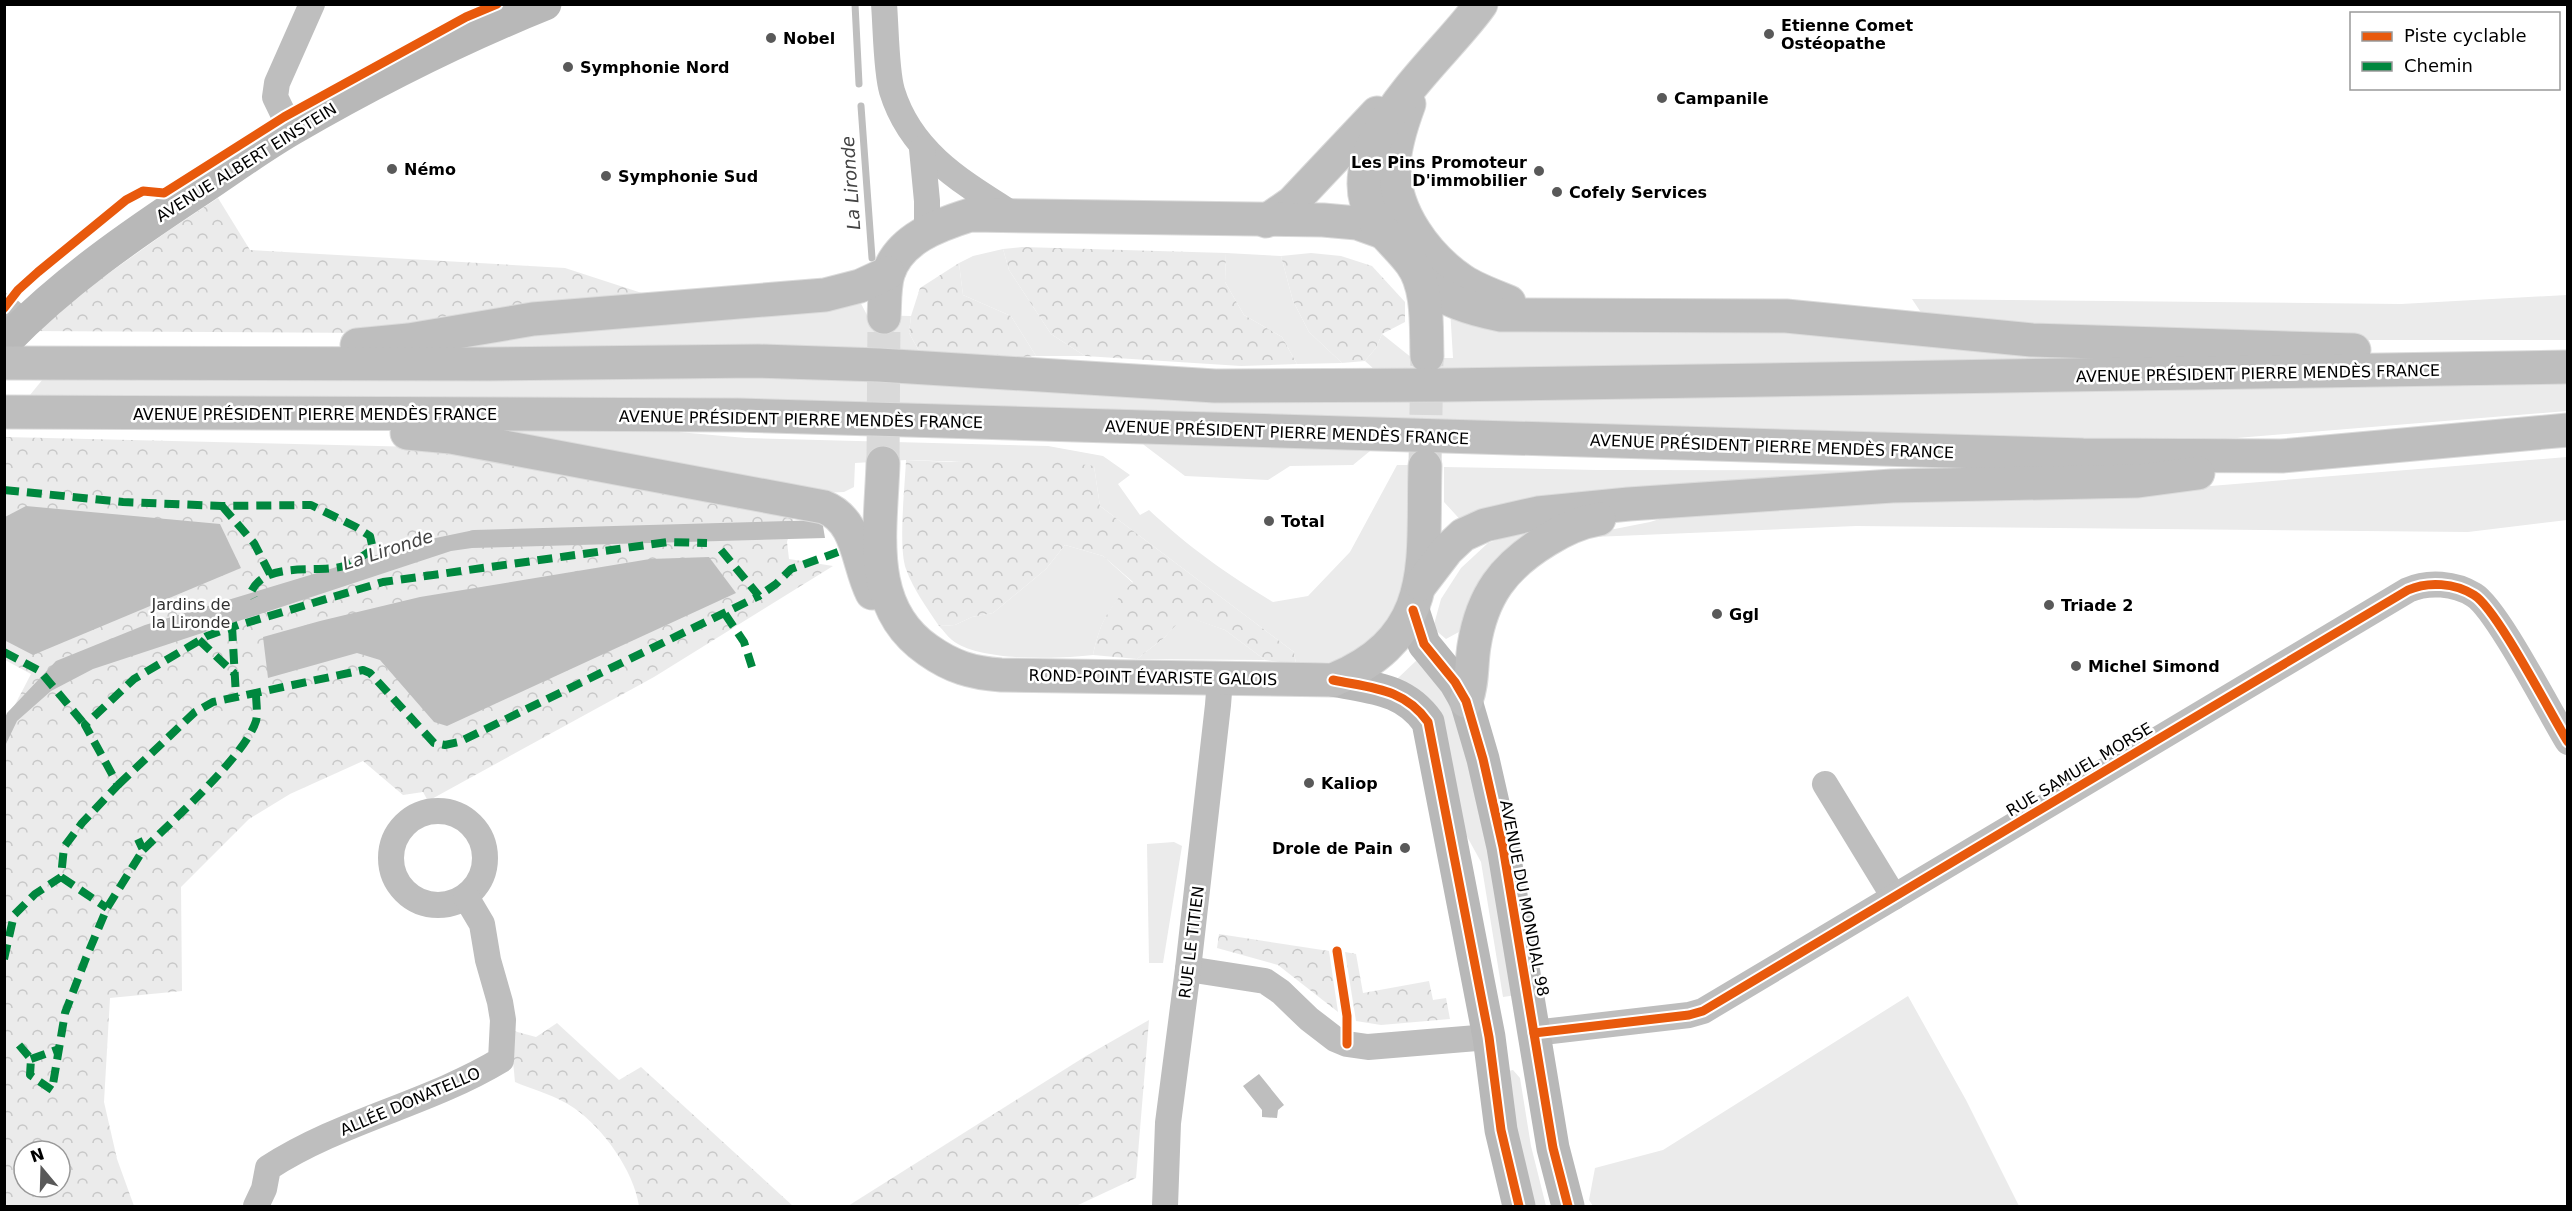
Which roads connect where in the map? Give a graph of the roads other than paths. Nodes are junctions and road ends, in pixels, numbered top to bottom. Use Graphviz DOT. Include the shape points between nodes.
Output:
graph roads {
  1 [pos="312,4"];
  2 [pos="545,4"];
  3 [pos="884,4"];
  4 [pos="1481,4"];
  5 [pos="1416,82"];
  6 [pos="291,130"];
  7 [pos="922,149"];
  8 [pos="1014,215"];
  9 [pos="1266,221"];
  10 [pos="927,230"];
  11 [pos="1385,233"];
  12 [pos="888,273"];
  13 [pos="1421,281"];
  14 [pos="1528,315"];
  15 [pos="884,317"];
  16 [pos="11,324"];
  17 [pos="1427,356"];
  18 [pos="4,363"];
  19 [pos="290,364"];
  20 [pos="2568,367"];
  21 [pos="2478,369"];
  22 [pos="4,412"];
  23 [pos="358,414"];
  24 [pos="2568,430"];
  25 [pos="2282,456"];
  26 [pos="883,463"];
  27 [pos="1425,466"];
  28 [pos="1629,504"];
  29 [pos="1417,597"];
  30 [pos="898,622"];
  31 [pos="1213,679"];
  32 [pos="1333,680"];
  33 [pos="1466,701"];
  34 [pos="2568,742"];
  35 [pos="1825,784"];
  36 [pos="466,897"];
  37 [pos="1894,897"];
  38 [pos="1188,969"];
  39 [pos="1534,1033"];
  40 [pos="1488,1037"];
  41 [pos="256,1206"];
  42 [pos="1165,1206"];
  43 [pos="1519,1206"];
  44 [pos="1568,1206"];
  1 -- 6 [label="street" via="277,83 276,97"];
  2 -- 6 [label="main road, AVENUE ALBERT EINSTEIN" via="379,81"];
  3 -- 7 [label="street" via="891,89 905,123"];
  4 -- 5 [label="main road"];
  5 -- 9 [label="main road" via="1378,113 1292,203"];
  5 -- 11 [label="main road" via="1378,131 1366,159 1366,199 1372,216"];
  5 -- 14 [label="main road" via="1400,129 1394,165 1396,195 1414,231 1441,263 1464,281 1511,302"];
  6 -- 16 [label="main road, AVENUE ALBERT EINSTEIN" via="147,225"];
  7 -- 8 [label="street" via="965,184"];
  7 -- 10 [label="street"];
  8 -- 9 [label="main road"];
  8 -- 10 [label="main road" via="969,215"];
  9 -- 11 [label="main road" via="1357,223"];
  10 -- 12 [label="main road" via="904,249"];
  11 -- 13 [label="main road" via="1413,265"];
  12 -- 15 [label="main road"];
  12 -- 19 [label="main road" via="860,286 825,295 533,319 409,340 310,348"];
  13 -- 14 [label="main road" via="1436,294 1473,310"];
  13 -- 17 [label="main road"];
  14 -- 21 [label="main road" via="1786,316 2032,340 2379,351"];
  18 -- 19 [label="main road, AVENUE PRÉSIDENT PIERRE MENDÈS FRANCE"];
  19 -- 21 [label="main road, AVENUE PRÉSIDENT PIERRE MENDÈS FRANCE" via="758,361 1215,386"];
  20 -- 21 [label="main road, AVENUE PRÉSIDENT PIERRE MENDÈS FRANCE"];
  22 -- 23 [label="main road, AVENUE PRÉSIDENT PIERRE MENDÈS FRANCE"];
  23 -- 25 [label="main road, AVENUE PRÉSIDENT PIERRE MENDÈS FRANCE" via="739,415 2083,455"];
  23 -- 30 [label="main road" via="370,429 451,437 824,507 844,518 857,547 865,580 874,597"];
  24 -- 25 [label="main road, AVENUE PRÉSIDENT PIERRE MENDÈS FRANCE"];
  25 -- 28 [label="main road" via="2138,481 1892,486"];
  26 -- 30 [label="main road, ROND-POINT ÉVARISTE GALOIS" via="881,569 888,602"];
  27 -- 29 [label="main road, ROND-POINT ÉVARISTE GALOIS"];
  28 -- 29 [label="main road" via="1538,513 1485,525 1463,535 1447,550"];
  28 -- 33 [label="main road" via="1610,517 1573,526 1551,538 1524,554 1505,572 1490,593 1480,618 1471,690"];
  29 -- 32 [label="main road, ROND-POINT ÉVARISTE GALOIS" via="1401,631 1388,647"];
  29 -- 33 [label="main road, AVENUE DU MONDIAL 98" via="1424,644"];
  30 -- 31 [label="main road, ROND-POINT ÉVARISTE GALOIS" via="916,643 955,667 976,673"];
  31 -- 32 [label="main road, ROND-POINT ÉVARISTE GALOIS"];
  31 -- 38 [label="street, RUE LE TITIEN" via="1219,692"];
  32 -- 40 [label="main road" via="1389,691 1408,700 1428,722"];
  33 -- 39 [label="main road, AVENUE DU MONDIAL 98" via="1503,847"];
  34 -- 37 [label="street, RUE SAMUEL MORSE" via="2496,620 2475,595 2442,584 2422,585"];
  35 -- 37 [label="street"];
  36 -- 41 [label="street, ALLÉE DONATELLO" via="482,924 500,1002 501,1060 457,1084 292,1153 268,1168"];
  37 -- 39 [label="street, RUE SAMUEL MORSE" via="1703,1011 1689,1016"];
  38 -- 40 [label="street" via="1265,981 1335,1040 1347,1044 1368,1047"];
  38 -- 42 [label="street, RUE LE TITIEN" via="1168,1123"];
  39 -- 40 [label="main road"];
  39 -- 44 [label="main road, AVENUE DU MONDIAL 98" via="1553,1148"];
  40 -- 43 [label="main road" via="1501,1130"];
}
